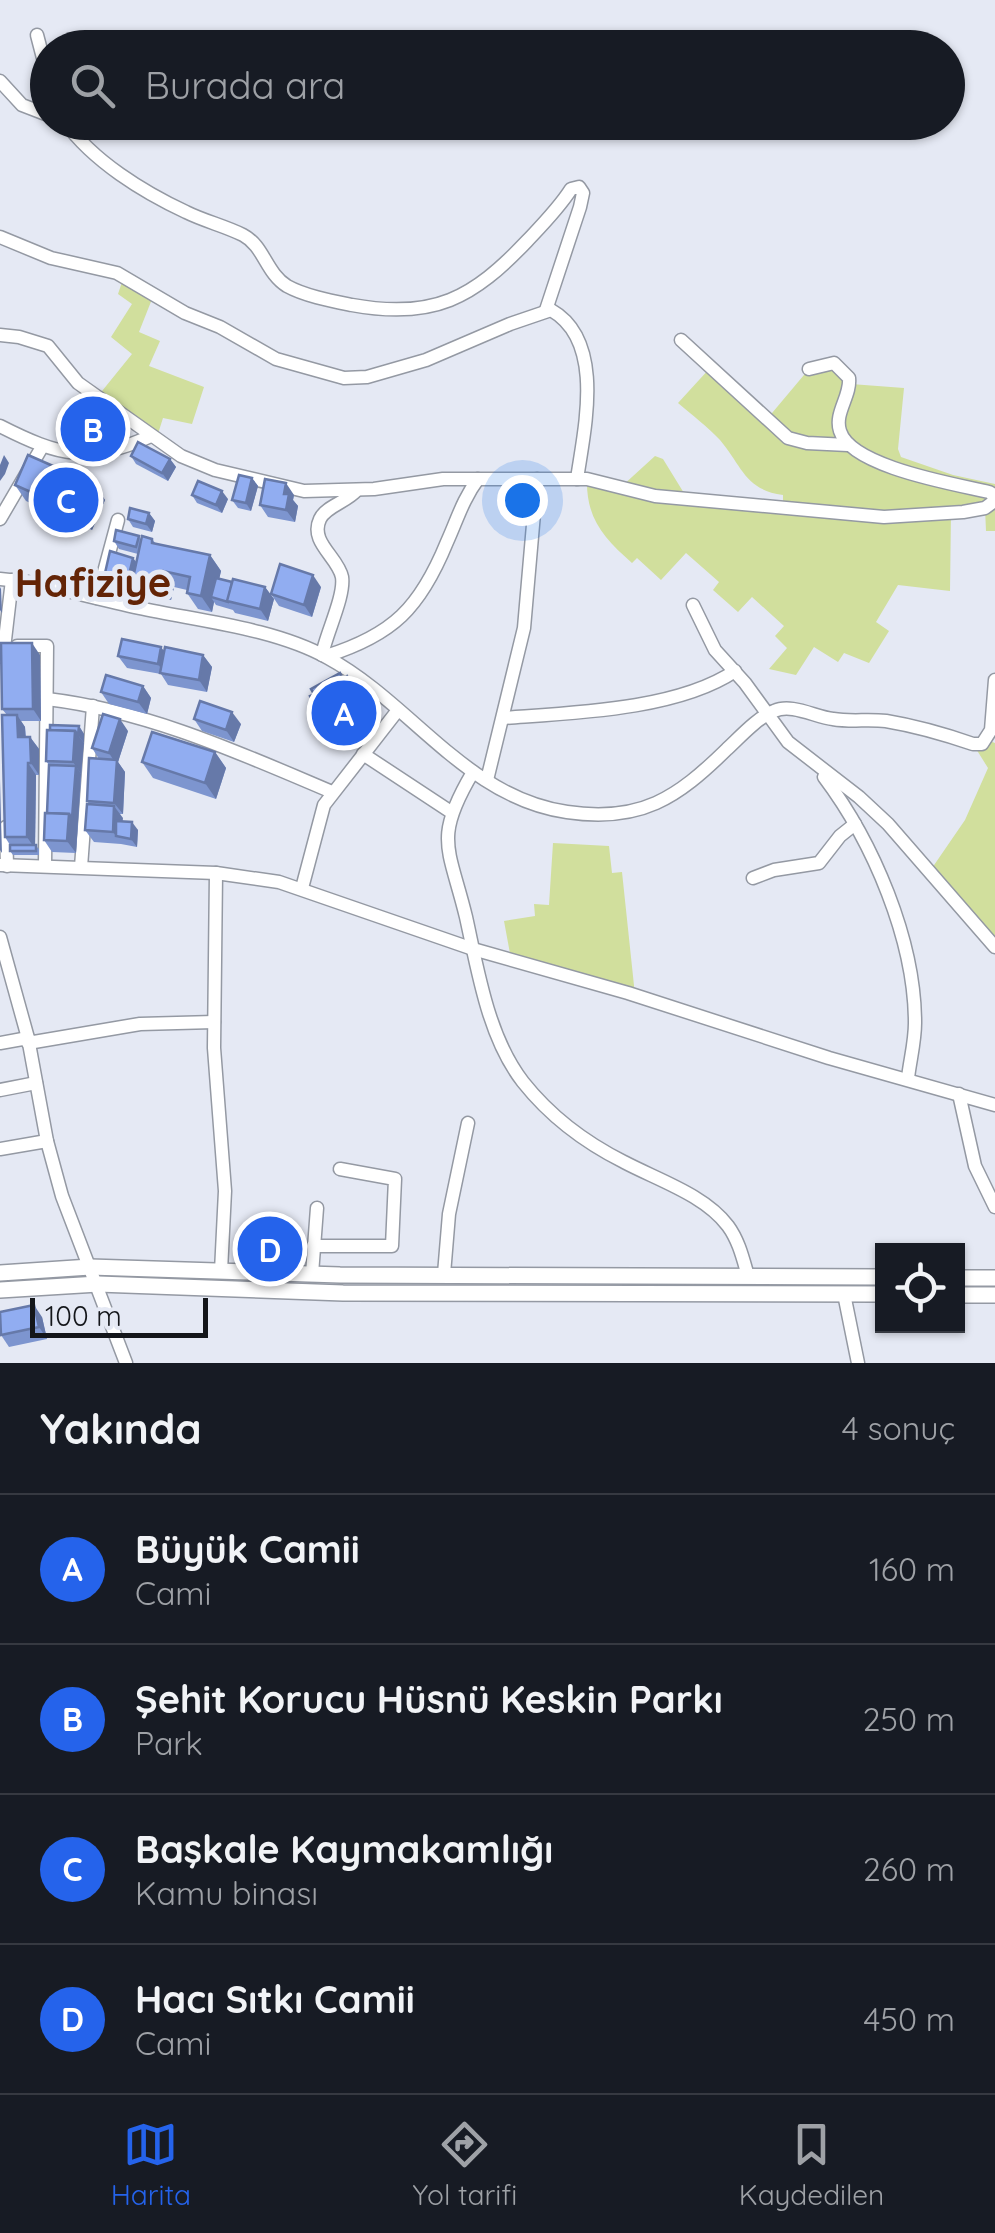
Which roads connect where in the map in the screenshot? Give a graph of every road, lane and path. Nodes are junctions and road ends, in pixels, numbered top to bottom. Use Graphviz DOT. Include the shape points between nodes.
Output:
graph roads {
  1 [pos="0,82"];
  2 [pos="30,108"];
  3 [pos="82,140"];
  4 [pos="0,237"];
  5 [pos="546,310"];
  6 [pos="0,335"];
  7 [pos="680,340"];
  8 [pos="808,369"];
  9 [pos="0,426"];
  10 [pos="152,436"];
  11 [pos="848,445"];
  12 [pos="42,446"];
  13 [pos="478,479"];
  14 [pos="537,479"];
  15 [pos="578,479"];
  16 [pos="357,490"];
  17 [pos="993,504"];
  18 [pos="2,513"];
  19 [pos="118,520"];
  20 [pos="6,580"];
  21 [pos="97,598"];
  22 [pos="692,605"];
  23 [pos="2,649"];
  24 [pos="324,656"];
  25 [pos="4,667"];
  26 [pos="735,671"];
  27 [pos="995,680"];
  28 [pos="994,690"];
  29 [pos="47,699"];
  30 [pos="93,706"];
  31 [pos="398,710"];
  32 [pos="767,714"];
  33 [pos="503,718"];
  34 [pos="363,754"];
  35 [pos="816,767"];
  36 [pos="473,772"];
  37 [pos="487,780"];
  38 [pos="332,792"];
  39 [pos="451,812"];
  40 [pos="6,813"];
  41 [pos="856,824"];
  42 [pos="4,866"];
  43 [pos="44,866"];
  44 [pos="81,867"];
  45 [pos="216,873"];
  46 [pos="753,878"];
  47 [pos="302,888"];
  48 [pos="0,937"];
  49 [pos="995,946"];
  50 [pos="473,949"];
  51 [pos="214,1022"];
  52 [pos="28,1040"];
  53 [pos="0,1042"];
  54 [pos="908,1078"];
  55 [pos="36,1083"];
  56 [pos="0,1090"];
  57 [pos="959,1094"];
  58 [pos="995,1104"];
  59 [pos="468,1123"];
  60 [pos="47,1141"];
  61 [pos="0,1149"];
  62 [pos="340,1169"];
  63 [pos="995,1206"];
  64 [pos="318,1208"];
  65 [pos="313,1246"];
  66 [pos="90,1267"];
  67 [pos="222,1272"];
  68 [pos="0,1273"];
  69 [pos="312,1274"];
  70 [pos="444,1274"];
  71 [pos="748,1276"];
  72 [pos="875,1277"];
  73 [pos="965,1278"];
  74 [pos="995,1278"];
  75 [pos="98,1284"];
  76 [pos="0,1290"];
  77 [pos="844,1294"];
  78 [pos="875,1294"];
  79 [pos="965,1295"];
  80 [pos="995,1295"];
  81 [pos="126,1363"];
  82 [pos="858,1363"];
  1 -- 2 [label="street"];
  3 -- 5 [label="street" via="164,200 249,239 286,285 374,309 415,308 474,290 579,187 580,207"];
  4 -- 5 [label="street" via="51,258 117,273 276,359 344,378 426,360"];
  5 -- 15 [label="street" via="567,325 587,370"];
  6 -- 10 [label="street" via="48,346 74,379"];
  7 -- 11 [label="street" via="788,438"];
  8 -- 11 [label="street" via="834,363 850,378 838,424"];
  9 -- 12 [label="street"];
  10 -- 12 [label="street" via="100,454"];
  10 -- 16 [label="street" via="215,470 304,491"];
  11 -- 17 [label="street" via="886,464 990,492"];
  12 -- 18 [label="street"];
  13 -- 14 [label="street"];
  13 -- 16 [label="street"];
  13 -- 24 [label="street" via="404,615 378,637"];
  14 -- 15 [label="street"];
  14 -- 33 [label="street" via="528,601"];
  15 -- 17 [label="street" via="646,494 862,516 951,513"];
  16 -- 24 [label="street" via="318,524 342,582"];
  19 -- 21 [label="street"];
  20 -- 21 [label="street"];
  20 -- 23 [label="street"];
  21 -- 24 [label="street" via="240,628"];
  22 -- 26 [label="street" via="709,641"];
  23 -- 25 [label="street"];
  23 -- 29 [label="street" via="47,646"];
  24 -- 31 [label="street"];
  26 -- 32 [label="street"];
  26 -- 33 [label="street" via="707,688 639,704"];
  27 -- 28 [label="street"];
  28 -- 32 [label="street" via="989,738 978,744 883,721 834,720 789,709"];
  29 -- 30 [label="street"];
  29 -- 43 [label="street"];
  30 -- 38 [label="street" via="185,732"];
  30 -- 44 [label="street"];
  31 -- 34 [label="street"];
  31 -- 36 [label="street"];
  32 -- 35 [label="street"];
  32 -- 37 [label="street" via="686,788 631,810 555,810"];
  33 -- 37 [label="street"];
  34 -- 38 [label="street"];
  34 -- 39 [label="street"];
  35 -- 41 [label="street"];
  35 -- 49 [label="street" via="888,824"];
  36 -- 37 [label="street"];
  36 -- 39 [label="street"];
  38 -- 47 [label="street" via="319,816"];
  39 -- 50 [label="street" via="448,852"];
  40 -- 42 [label="street"];
  41 -- 46 [label="street" via="819,864"];
  41 -- 54 [label="street" via="904,946 915,1024"];
  42 -- 43 [label="street"];
  43 -- 44 [label="street"];
  44 -- 45 [label="street"];
  45 -- 47 [label="street"];
  45 -- 51 [label="street"];
  47 -- 50 [label="street"];
  48 -- 52 [label="street"];
  50 -- 54 [label="street"];
  50 -- 71 [label="street" via="500,1043 531,1092 588,1142 719,1217"];
  51 -- 52 [label="street" via="140,1024"];
  51 -- 67 [label="street" via="225,1190"];
  52 -- 53 [label="street"];
  52 -- 55 [label="street"];
  54 -- 57 [label="street"];
  55 -- 56 [label="street"];
  55 -- 60 [label="street"];
  57 -- 58 [label="street"];
  57 -- 63 [label="street" via="974,1166"];
  59 -- 70 [label="street"];
  60 -- 61 [label="street"];
  60 -- 66 [label="street"];
  62 -- 65 [label="street" via="394,1179 392,1246"];
  64 -- 65 [label="street"];
  65 -- 69 [label="street"];
  66 -- 67 [label="main road"];
  66 -- 68 [label="main road"];
  66 -- 75 [label="street"];
  67 -- 69 [label="main road"];
  69 -- 70 [label="main road"];
  70 -- 71 [label="main road"];
  71 -- 72 [label="main road"];
  73 -- 74 [label="main road"];
  75 -- 76 [label="main road"];
  75 -- 77 [label="main road" via="343,1293"];
  75 -- 81 [label="street"];
  77 -- 78 [label="main road"];
  77 -- 82 [label="street"];
  79 -- 80 [label="main road"];
}
